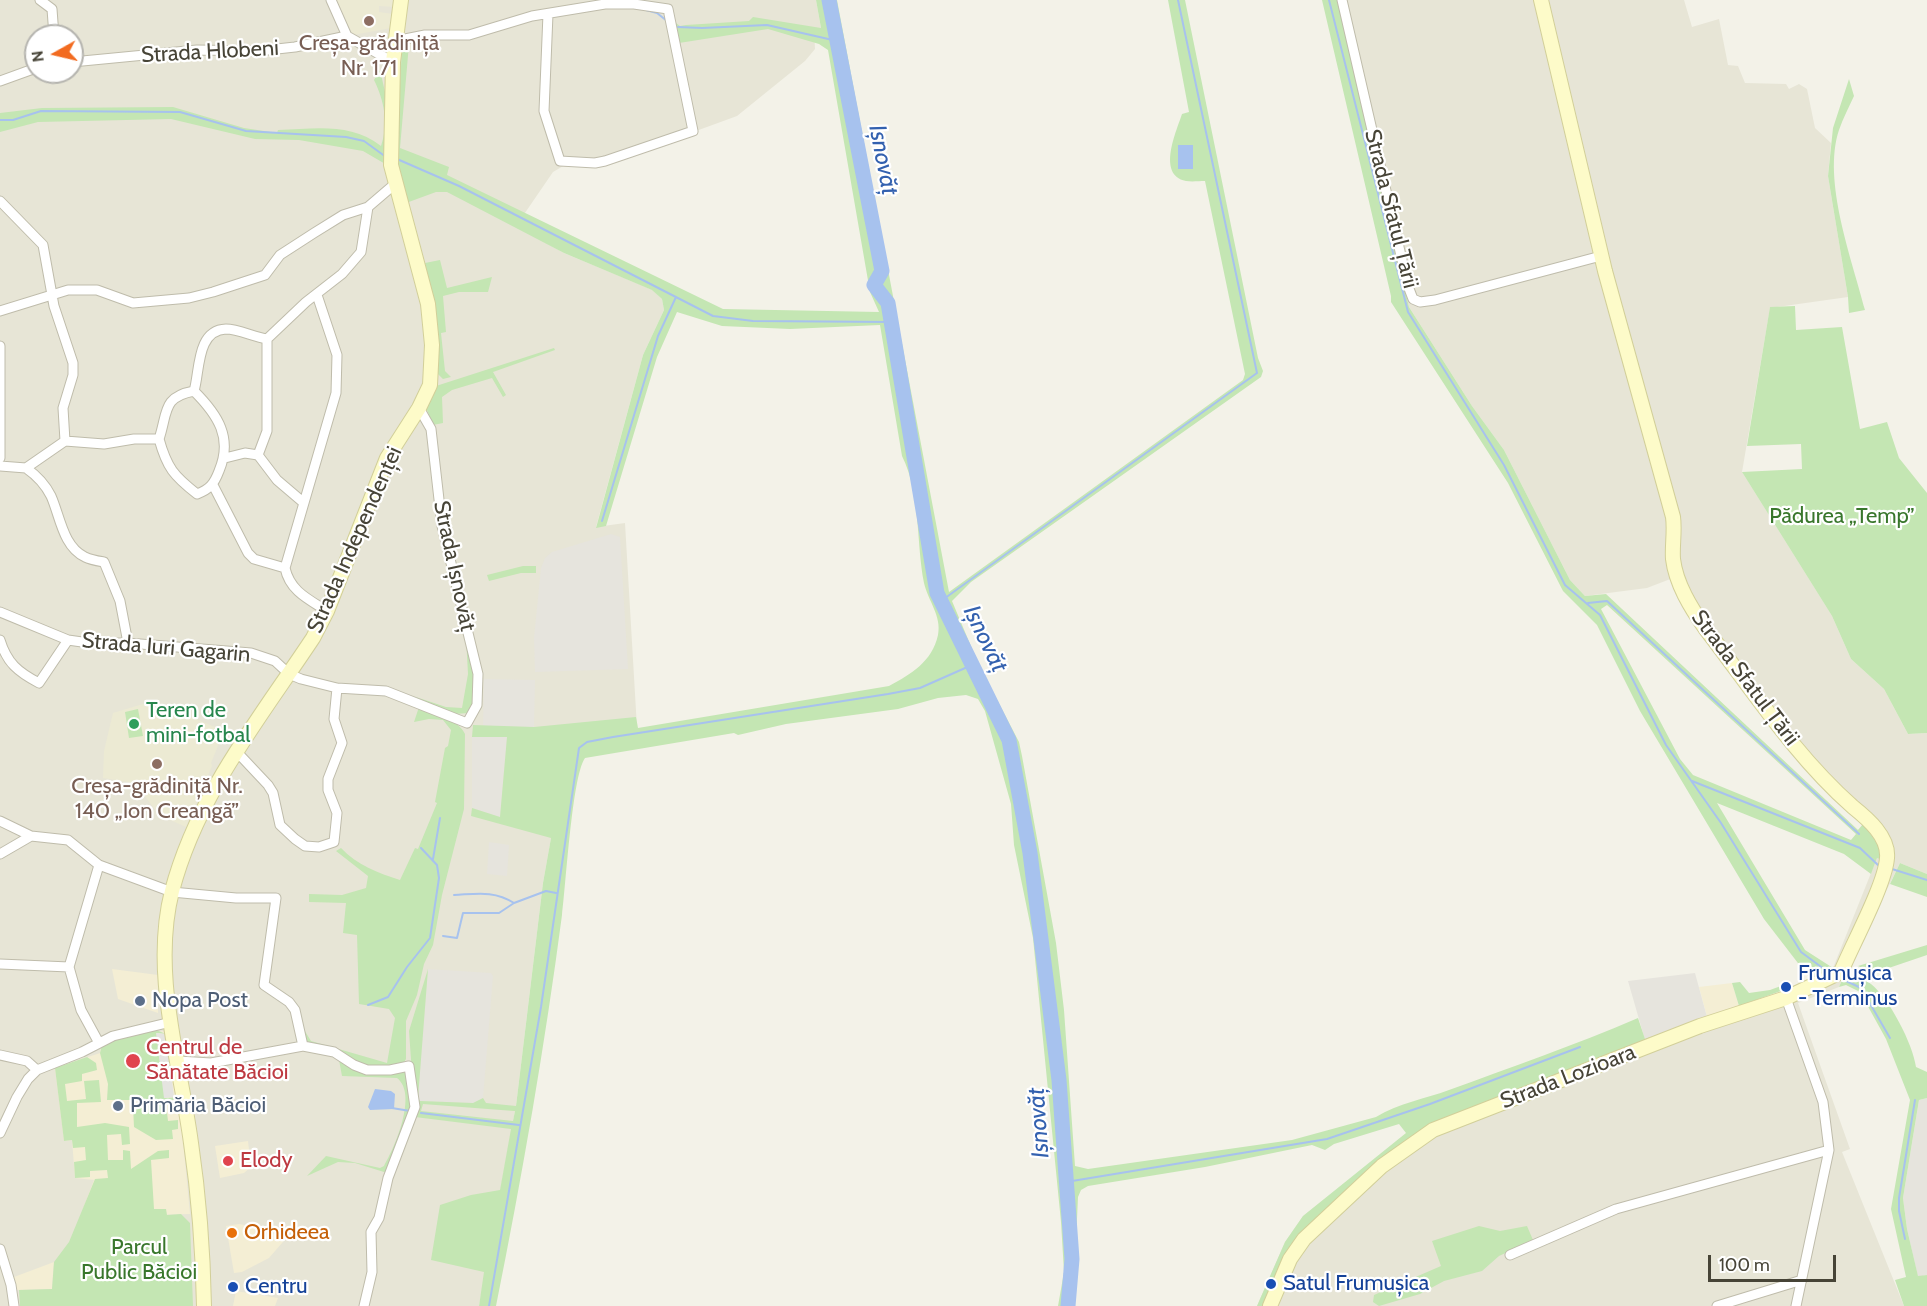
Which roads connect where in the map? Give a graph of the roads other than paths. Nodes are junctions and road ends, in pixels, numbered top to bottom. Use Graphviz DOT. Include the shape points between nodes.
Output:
graph roads {
  1 [pos="40,0"];
  2 [pos="332,0"];
  3 [pos="401,0"];
  4 [pos="1342,0"];
  5 [pos="1541,0"];
  6 [pos="595,2"];
  7 [pos="548,14"];
  8 [pos="53,24"];
  9 [pos="347,36"];
  10 [pos="395,40"];
  11 [pos="84,61"];
  12 [pos="393,62"];
  13 [pos="24,72"];
  14 [pos="0,81"];
  15 [pos="396,183"];
  16 [pos="0,201"];
  17 [pos="368,207"];
  18 [pos="1601,256"];
  19 [pos="54,294"];
  20 [pos="317,295"];
  21 [pos="0,311"];
  22 [pos="267,339"];
  23 [pos="0,346"];
  24 [pos="194,391"];
  25 [pos="419,408"];
  26 [pos="159,440"];
  27 [pos="64,441"];
  28 [pos="258,455"];
  29 [pos="0,458"];
  30 [pos="225,458"];
  31 [pos="0,466"];
  32 [pos="26,468"];
  33 [pos="213,484"];
  34 [pos="304,503"];
  35 [pos="285,568"];
  36 [pos="327,611"];
  37 [pos="0,612"];
  38 [pos="0,640"];
  39 [pos="68,640"];
  40 [pos="128,643"];
  41 [pos="289,674"];
  42 [pos="337,688"];
  43 [pos="467,723"];
  44 [pos="236,752"];
  45 [pos="0,821"];
  46 [pos="32,836"];
  47 [pos="0,854"];
  48 [pos="99,865"];
  49 [pos="172,892"];
  50 [pos="0,964"];
  51 [pos="69,967"];
  52 [pos="1786,998"];
  53 [pos="171,1022"];
  54 [pos="99,1043"];
  55 [pos="303,1046"];
  56 [pos="0,1055"];
  57 [pos="178,1061"];
  58 [pos="37,1070"];
  59 [pos="0,1133"];
  60 [pos="1829,1150"];
  61 [pos="0,1249"];
  62 [pos="1510,1255"];
  63 [pos="1802,1280"];
  64 [pos="14,1306"];
  65 [pos="204,1306"];
  66 [pos="364,1306"];
  67 [pos="1270,1306"];
  68 [pos="1718,1306"];
  69 [pos="1796,1306"];
  1 -- 8 [label="street" via="52,9"];
  2 -- 9 [label="street"];
  3 -- 10 [label="street, Strada Independenței"];
  4 -- 18 [label="street, Strada Sfatul Țării" via="1413,299 1435,300"];
  5 -- 18 [label="street, Strada Sfatul Țării"];
  6 -- 7 [label="street"];
  6 -- 7 [label="street" via="668,9 693,131 605,161 560,161 544,111"];
  7 -- 10 [label="street" via="532,15 469,35 425,34"];
  9 -- 11 [label="street, Strada Hlobeni" via="259,51 197,50"];
  9 -- 12 [label="street"];
  10 -- 12 [label="street, Strada Independenței"];
  12 -- 15 [label="street, Strada Independenței" via="391,150"];
  13 -- 14 [label="street"];
  15 -- 17 [label="street"];
  15 -- 25 [label="street, Strada Independenței" via="424,280 432,345 430,385"];
  16 -- 19 [label="street" via="43,245"];
  17 -- 19 [label="street" via="343,215 288,249 265,275 213,292 133,303 97,290"];
  17 -- 20 [label="street" via="361,252"];
  18 -- 52 [label="street, Strada Sfatul Țării" via="1673,517 1673,559 1690,606 1809,765 1874,826 1886,848 1882,877 1841,972"];
  19 -- 21 [label="street"];
  19 -- 27 [label="street" via="73,363 63,408"];
  20 -- 22 [label="street"];
  20 -- 34 [label="street" via="334,339 338,378"];
  22 -- 24 [label="street" via="226,329 216,332 202,346"];
  22 -- 28 [label="street" via="267,431"];
  23 -- 29 [label="street"];
  24 -- 26 [label="street" via="172,399"];
  24 -- 30 [label="street" via="220,423"];
  25 -- 36 [label="street, Strada Independenței" via="387,458"];
  25 -- 43 [label="street, Strada Ișnovăț" via="431,429 442,526 478,674 477,705"];
  26 -- 27 [label="street" via="104,444"];
  26 -- 33 [label="street" via="168,468 177,478 197,494"];
  27 -- 32 [label="street"];
  28 -- 30 [label="street" via="245,453"];
  28 -- 34 [label="street" via="277,480"];
  30 -- 33 [label="street"];
  31 -- 32 [label="street"];
  32 -- 40 [label="street" via="50,495 61,528 79,553 104,562 120,601"];
  33 -- 35 [label="street" via="248,553 254,559"];
  34 -- 35 [label="street"];
  35 -- 36 [label="street" via="294,589"];
  36 -- 41 [label="street, Strada Independenței"];
  37 -- 39 [label="street, Strada Iuri Gagarin"];
  38 -- 39 [label="street" via="9,663 39,683"];
  39 -- 40 [label="street, Strada Iuri Gagarin"];
  40 -- 41 [label="street, Strada Iuri Gagarin" via="251,653 275,661"];
  41 -- 42 [label="street, Strada Iuri Gagarin"];
  41 -- 44 [label="street, Strada Independenței"];
  42 -- 43 [label="street, Strada Iuri Gagarin" via="386,691"];
  42 -- 44 [label="street" via="334,719 342,742 328,779 337,813 334,842 305,846 295,839 280,825 268,784"];
  44 -- 49 [label="street, Strada Independenței" via="213,789"];
  45 -- 46 [label="street"];
  46 -- 47 [label="street"];
  46 -- 48 [label="street" via="68,840"];
  48 -- 49 [label="street"];
  48 -- 51 [label="street"];
  49 -- 53 [label="street, Strada Independenței" via="166,954"];
  49 -- 55 [label="street" via="276,898 264,985 295,1010"];
  50 -- 51 [label="street"];
  51 -- 54 [label="street" via="81,1010"];
  52 -- 60 [label="street" via="1822,1102"];
  52 -- 67 [label="street, Strada Lozioara" via="1700,1026 1433,1130 1382,1166 1304,1239 1290,1258"];
  53 -- 54 [label="street"];
  53 -- 57 [label="street, Strada Independenței"];
  54 -- 58 [label="street"];
  55 -- 57 [label="street" via="211,1063"];
  55 -- 66 [label="street" via="334,1052 367,1070 409,1066 415,1107 388,1178 380,1218 371,1232 372,1272"];
  56 -- 58 [label="street" via="27,1061"];
  57 -- 65 [label="street, Strada Independenței" via="192,1143"];
  58 -- 59 [label="street" via="17,1097"];
  60 -- 62 [label="street" via="1616,1209"];
  60 -- 63 [label="street"];
  61 -- 64 [label="street"];
  63 -- 68 [label="street"];
  63 -- 69 [label="street"];
}
